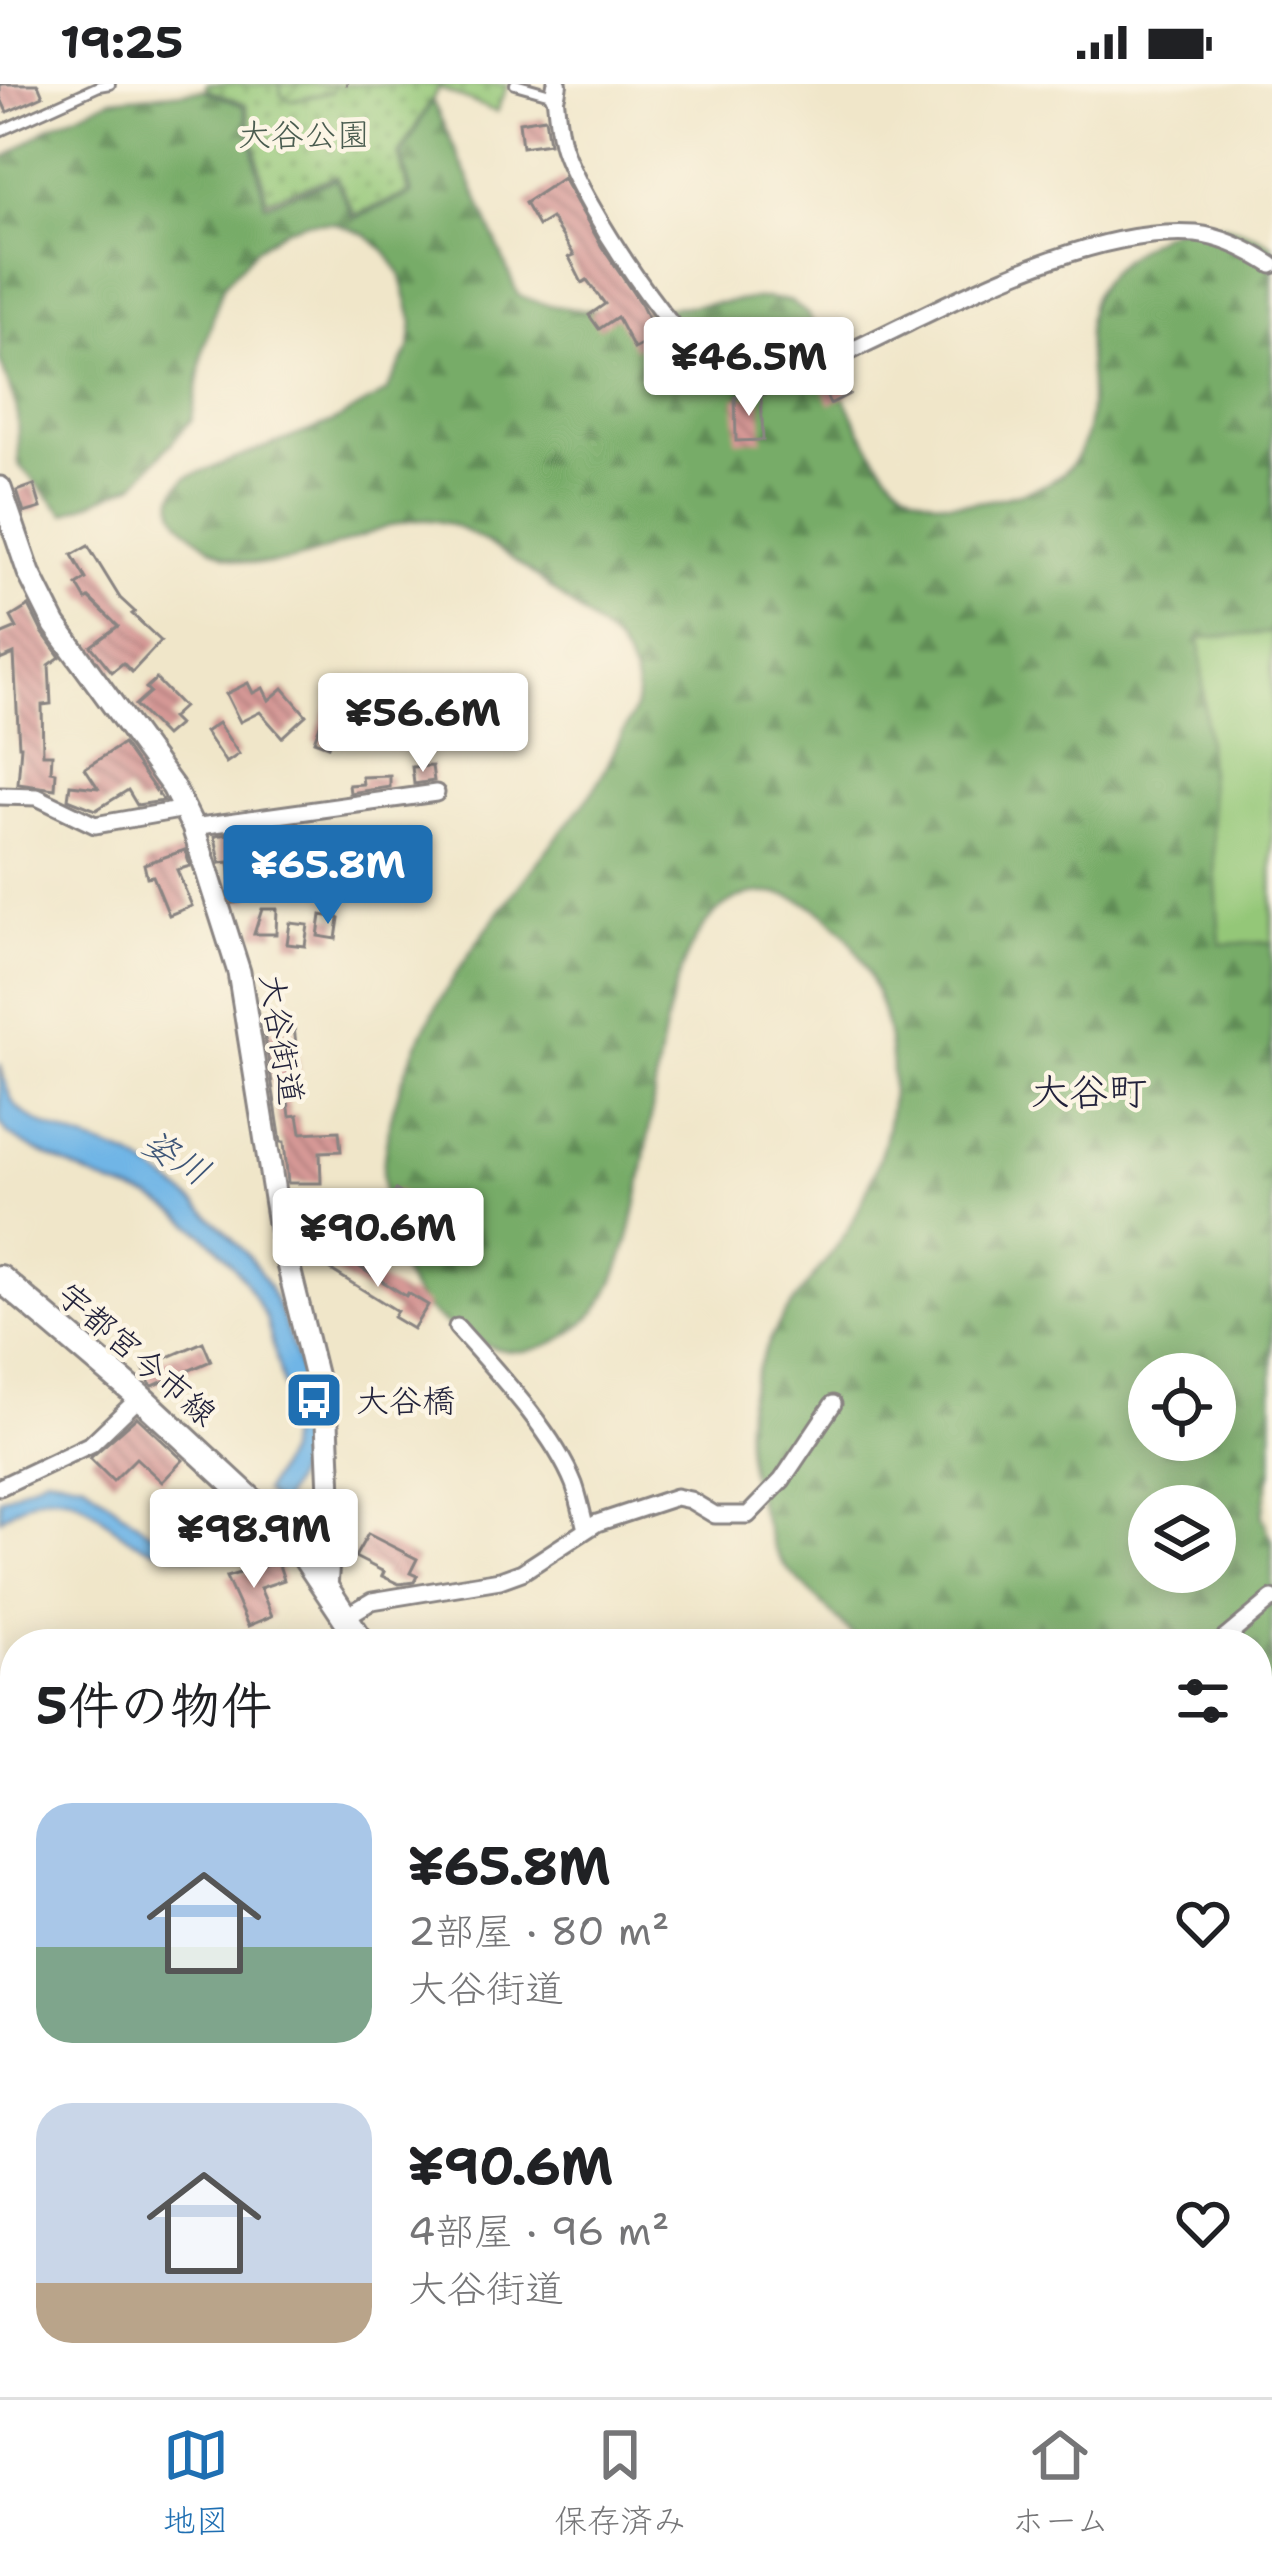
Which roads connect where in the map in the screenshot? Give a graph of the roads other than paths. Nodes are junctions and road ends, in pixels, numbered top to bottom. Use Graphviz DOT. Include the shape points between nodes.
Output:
graph roads {
  1 [pos="110,84"];
  2 [pos="515,84"];
  3 [pos="556,90"];
  4 [pos="0,131"];
  5 [pos="1270,259"];
  6 [pos="0,488"];
  7 [pos="436,793"];
  8 [pos="0,796"];
  9 [pos="189,818"];
  10 [pos="0,1278"];
  11 [pos="457,1327"];
  12 [pos="140,1397"];
  13 [pos="833,1405"];
  14 [pos="0,1487"];
  15 [pos="586,1529"];
  16 [pos="326,1588"];
  17 [pos="1272,1599"];
  18 [pos="345,1617"];
  19 [pos="353,1629"];
  20 [pos="1236,1629"];
  1 -- 4 [label="lane"];
  2 -- 3 [label="lane"];
  3 -- 5 [label="street" via="563,147 618,250 688,343 736,384 795,379 985,285 1137,237 1198,235"];
  6 -- 9 [label="main road, 大谷街道" via="55,625"];
  7 -- 9 [label="street"];
  8 -- 9 [label="street" via="37,797 95,825"];
  9 -- 16 [label="main road, 大谷街道" via="244,995 281,1236 327,1422"];
  10 -- 12 [label="main road, 宇都宮今市線"];
  11 -- 15 [label="street" via="550,1444 574,1483"];
  12 -- 14 [label="street" via="92,1444"];
  12 -- 16 [label="main road, 宇都宮今市線" via="279,1526"];
  13 -- 15 [label="street" via="748,1515 715,1515 676,1497"];
  15 -- 18 [label="street" via="522,1572 372,1601"];
  16 -- 18 [label="main road"];
  17 -- 20 [label="street"];
  18 -- 19 [label="main road"];
}
